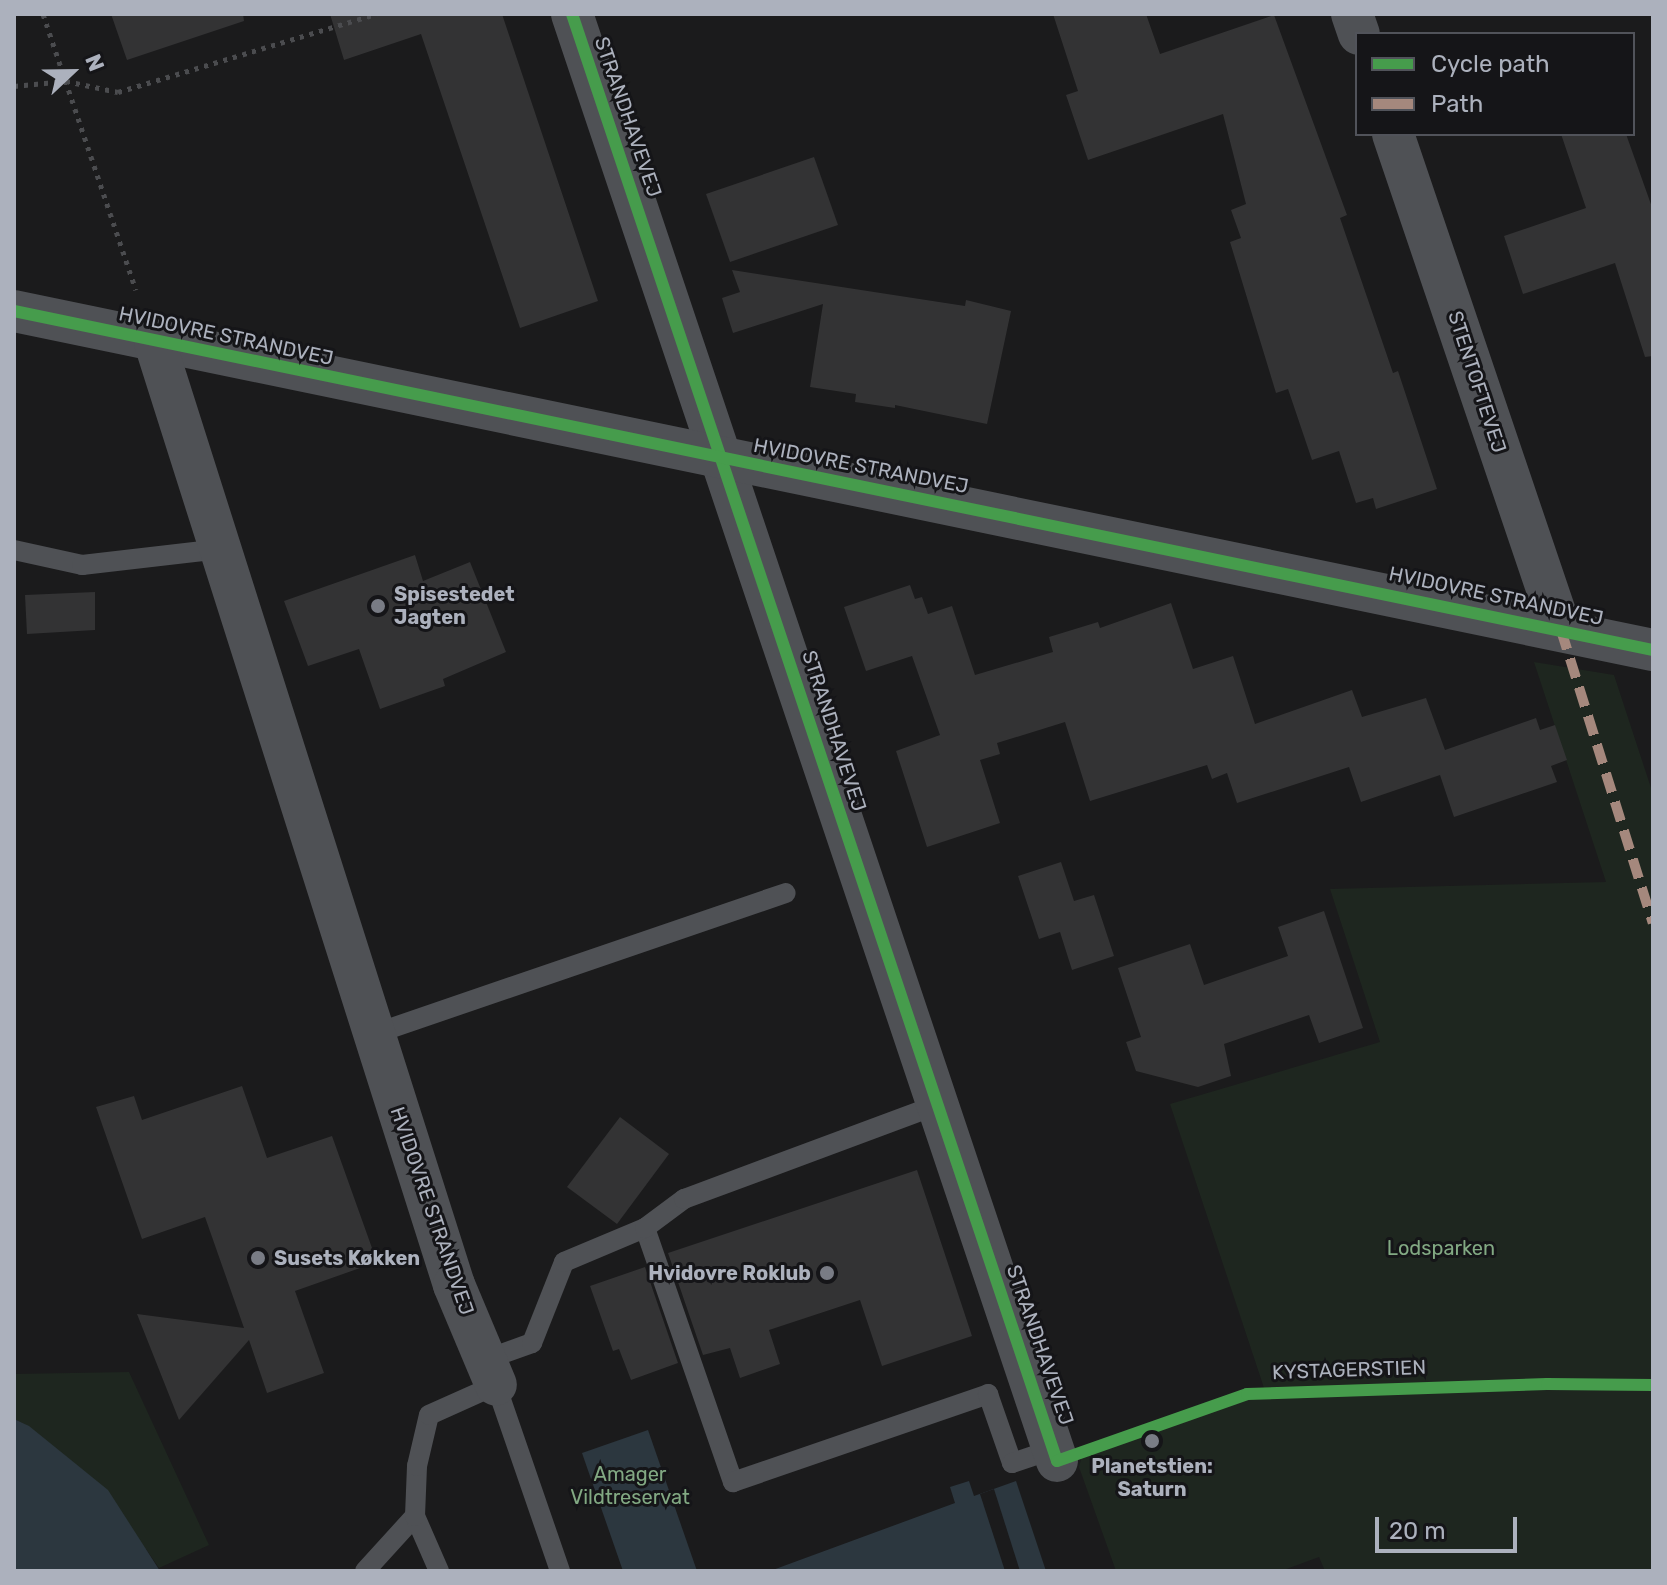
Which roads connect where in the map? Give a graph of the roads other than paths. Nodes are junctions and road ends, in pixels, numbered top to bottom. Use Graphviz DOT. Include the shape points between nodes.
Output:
graph roads {
  1 [pos="572,14"];
  2 [pos="1394,136"];
  3 [pos="14,311"];
  4 [pos="155,343"];
  5 [pos="722,459"];
  6 [pos="220,549"];
  7 [pos="14,550"];
  8 [pos="1561,630"];
  9 [pos="1653,650"];
  10 [pos="786,893"];
  11 [pos="374,1034"];
  12 [pos="937,1105"];
  13 [pos="645,1228"];
  14 [pos="490,1372"];
  15 [pos="1056,1455"];
  16 [pos="415,1516"];
  17 [pos="365,1571"];
  18 [pos="439,1571"];
  19 [pos="560,1571"];
  1 -- 5 [label="street, STRANDHAVEVEJ"];
  2 -- 8 [label="street, STENTOFTEVEJ"];
  3 -- 4 [label="street, HVIDOVRE STRANDVEJ"];
  4 -- 5 [label="street, HVIDOVRE STRANDVEJ"];
  4 -- 6 [label="street, HVIDOVRE STRANDVEJ"];
  5 -- 8 [label="street, HVIDOVRE STRANDVEJ"];
  5 -- 12 [label="street, STRANDHAVEVEJ"];
  6 -- 7 [label="lane" via="82,565"];
  6 -- 11 [label="street, HVIDOVRE STRANDVEJ"];
  8 -- 9 [label="street, HVIDOVRE STRANDVEJ"];
  10 -- 11 [label="lane"];
  11 -- 14 [label="street, HVIDOVRE STRANDVEJ" via="454,1285"];
  12 -- 13 [label="lane" via="684,1199"];
  12 -- 15 [label="street, STRANDHAVEVEJ"];
  13 -- 14 [label="lane" via="564,1262 532,1343"];
  13 -- 15 [label="lane, STRANDHAVEVEJ" via="733,1482 988,1394 1012,1463"];
  14 -- 16 [label="lane" via="429,1415 417,1466"];
  14 -- 19 [label="lane, HVIDOVRE STRANDVEJ"];
  16 -- 17 [label="lane"];
  16 -- 18 [label="lane"];
}
